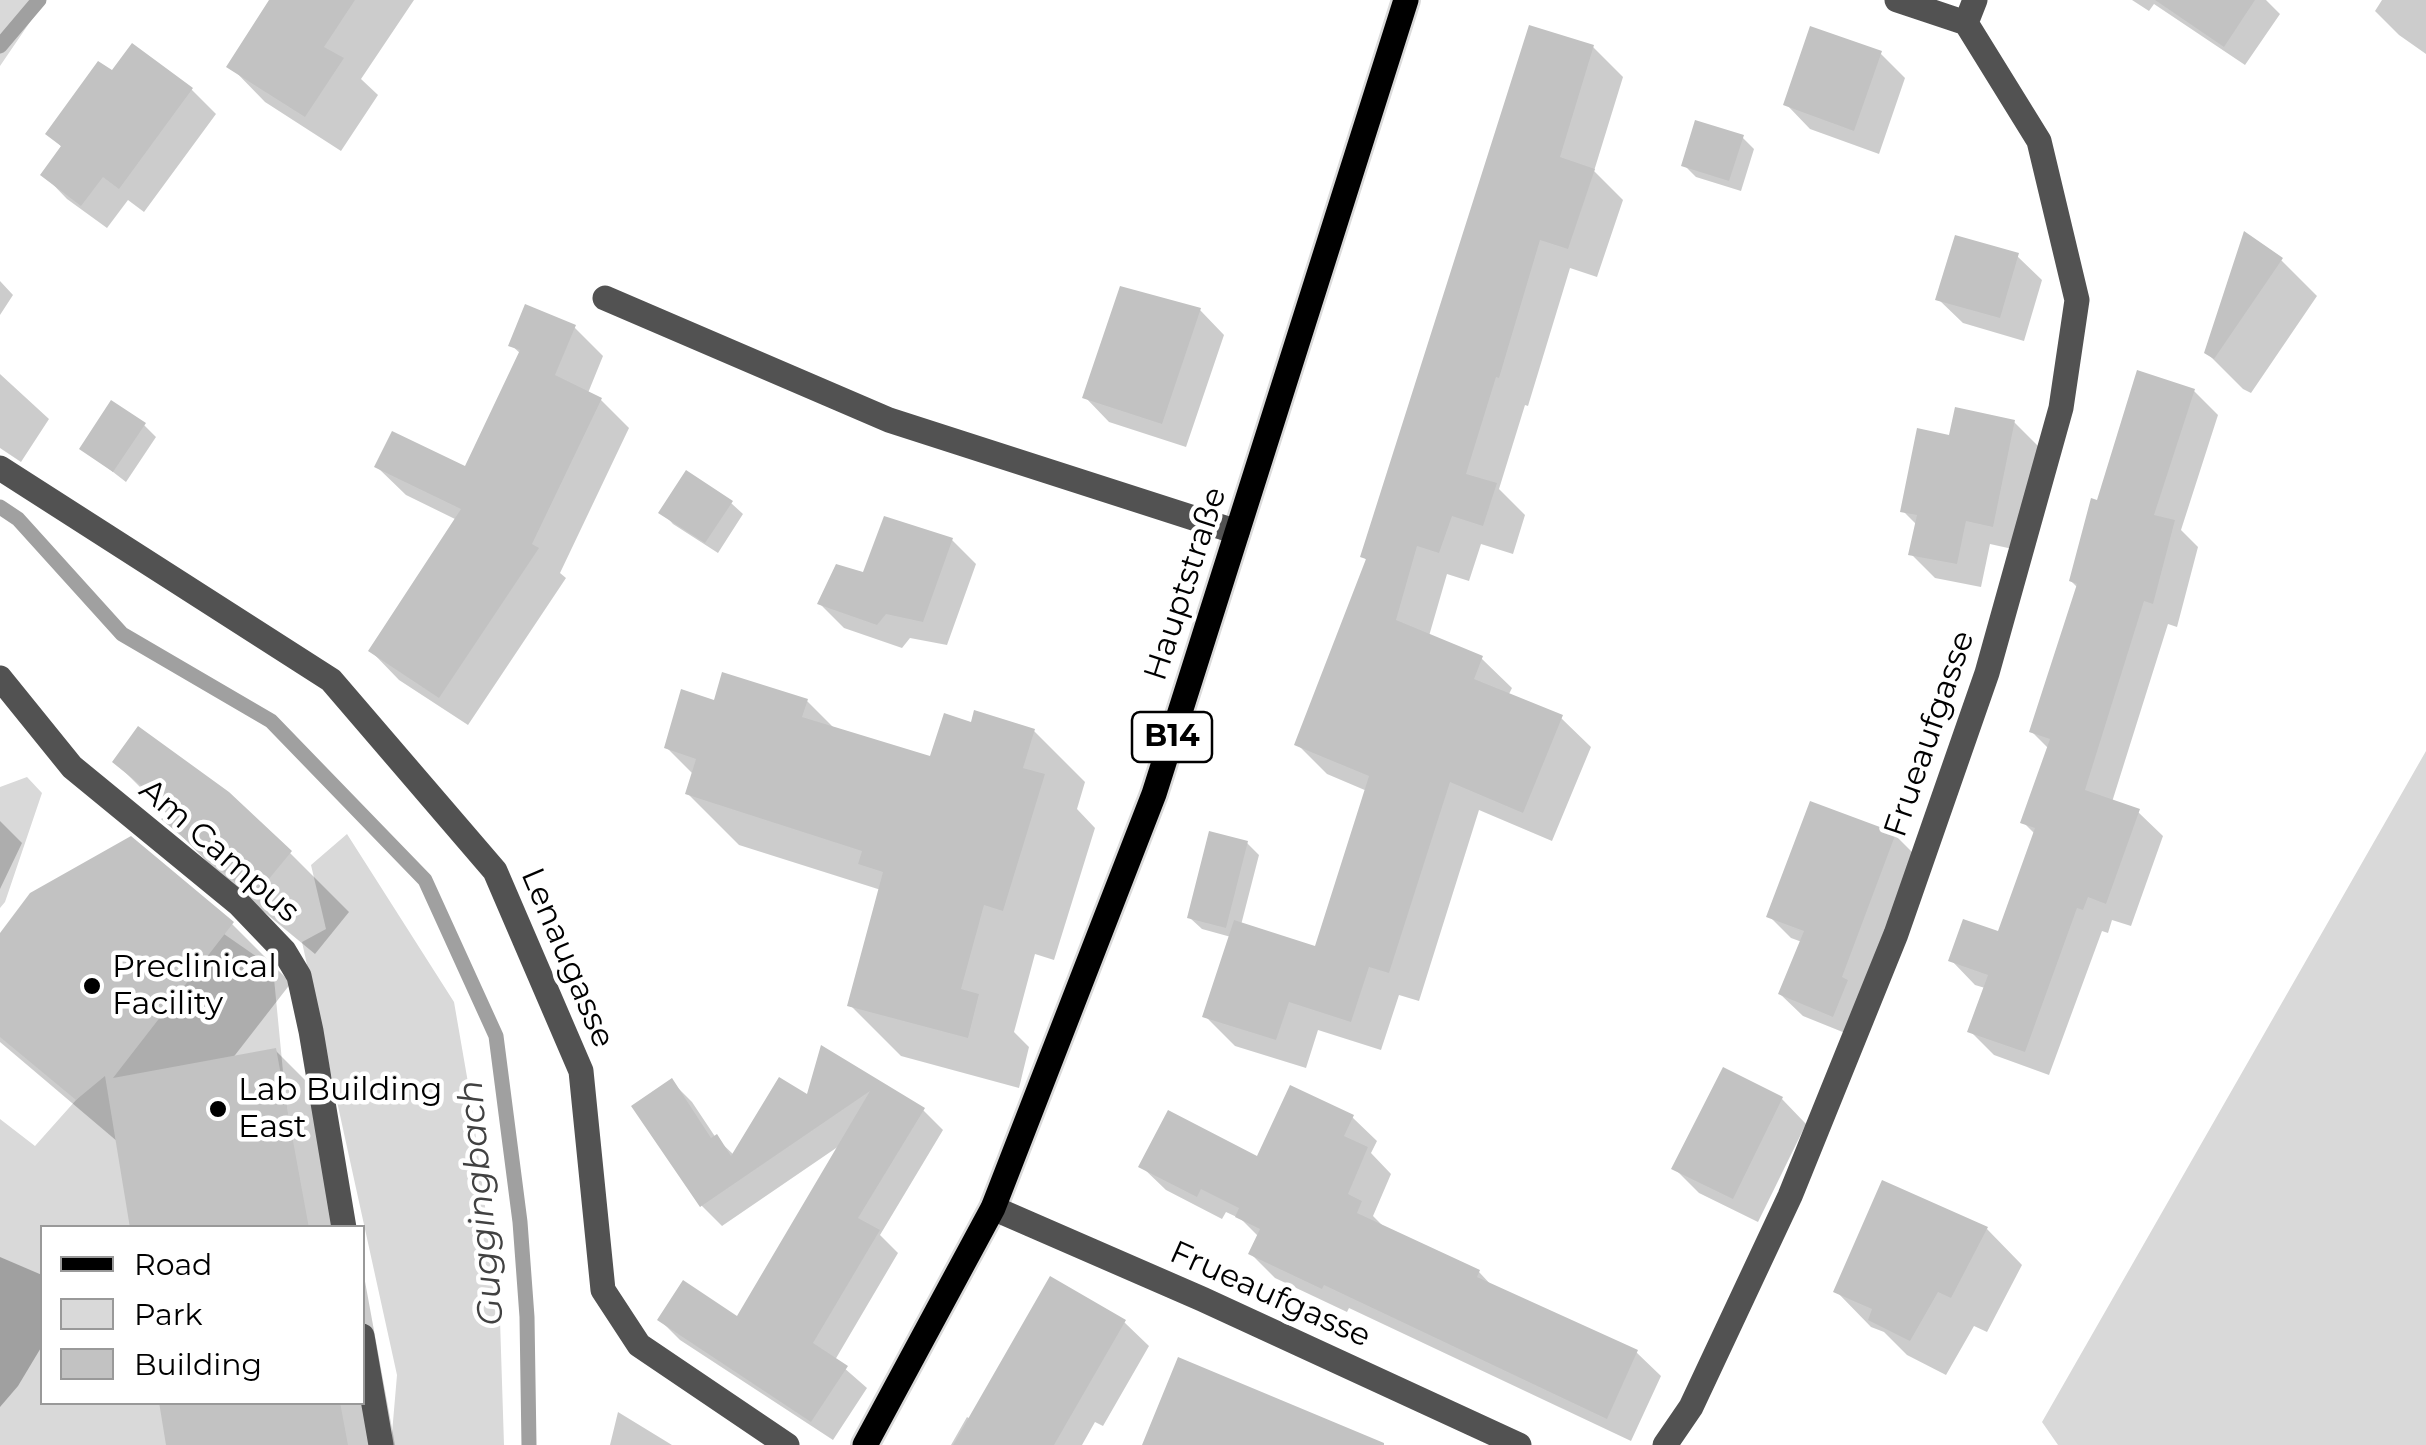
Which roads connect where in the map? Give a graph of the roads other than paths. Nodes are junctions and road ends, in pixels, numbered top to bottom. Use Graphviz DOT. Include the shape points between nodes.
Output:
graph roads {
  1 [pos="1406,0"];
  2 [pos="1897,0"];
  3 [pos="1971,11"];
  4 [pos="605,298"];
  5 [pos="0,468"];
  6 [pos="1237,532"];
  7 [pos="0,678"];
  8 [pos="993,1208"];
  9 [pos="343,1225"];
  10 [pos="365,1353"];
  11 [pos="381,1445"];
  12 [pos="787,1445"];
  13 [pos="865,1445"];
  14 [pos="1519,1445"];
  15 [pos="1665,1445"];
  1 -- 6 [label="main road, Hauptstraße / B14"];
  2 -- 3 [label="street"];
  3 -- 15 [label="street, Frueaufgasse" via="2040,142 2078,300 2061,408 1987,673 1896,934 1790,1196 1691,1407"];
  4 -- 6 [label="street" via="889,420"];
  5 -- 12 [label="street, Lenaugasse" via="331,680 495,871 581,1070 603,1290 640,1345"];
  6 -- 8 [label="main road, Hauptstraße / B14" via="1154,794"];
  7 -- 9 [label="street, Am Campus" via="72,767 239,904 284,951 308,1013"];
  8 -- 13 [label="main road, Hauptstraße / B14"];
  8 -- 14 [label="street, Frueaufgasse"];
  10 -- 11 [label="street"];
}
